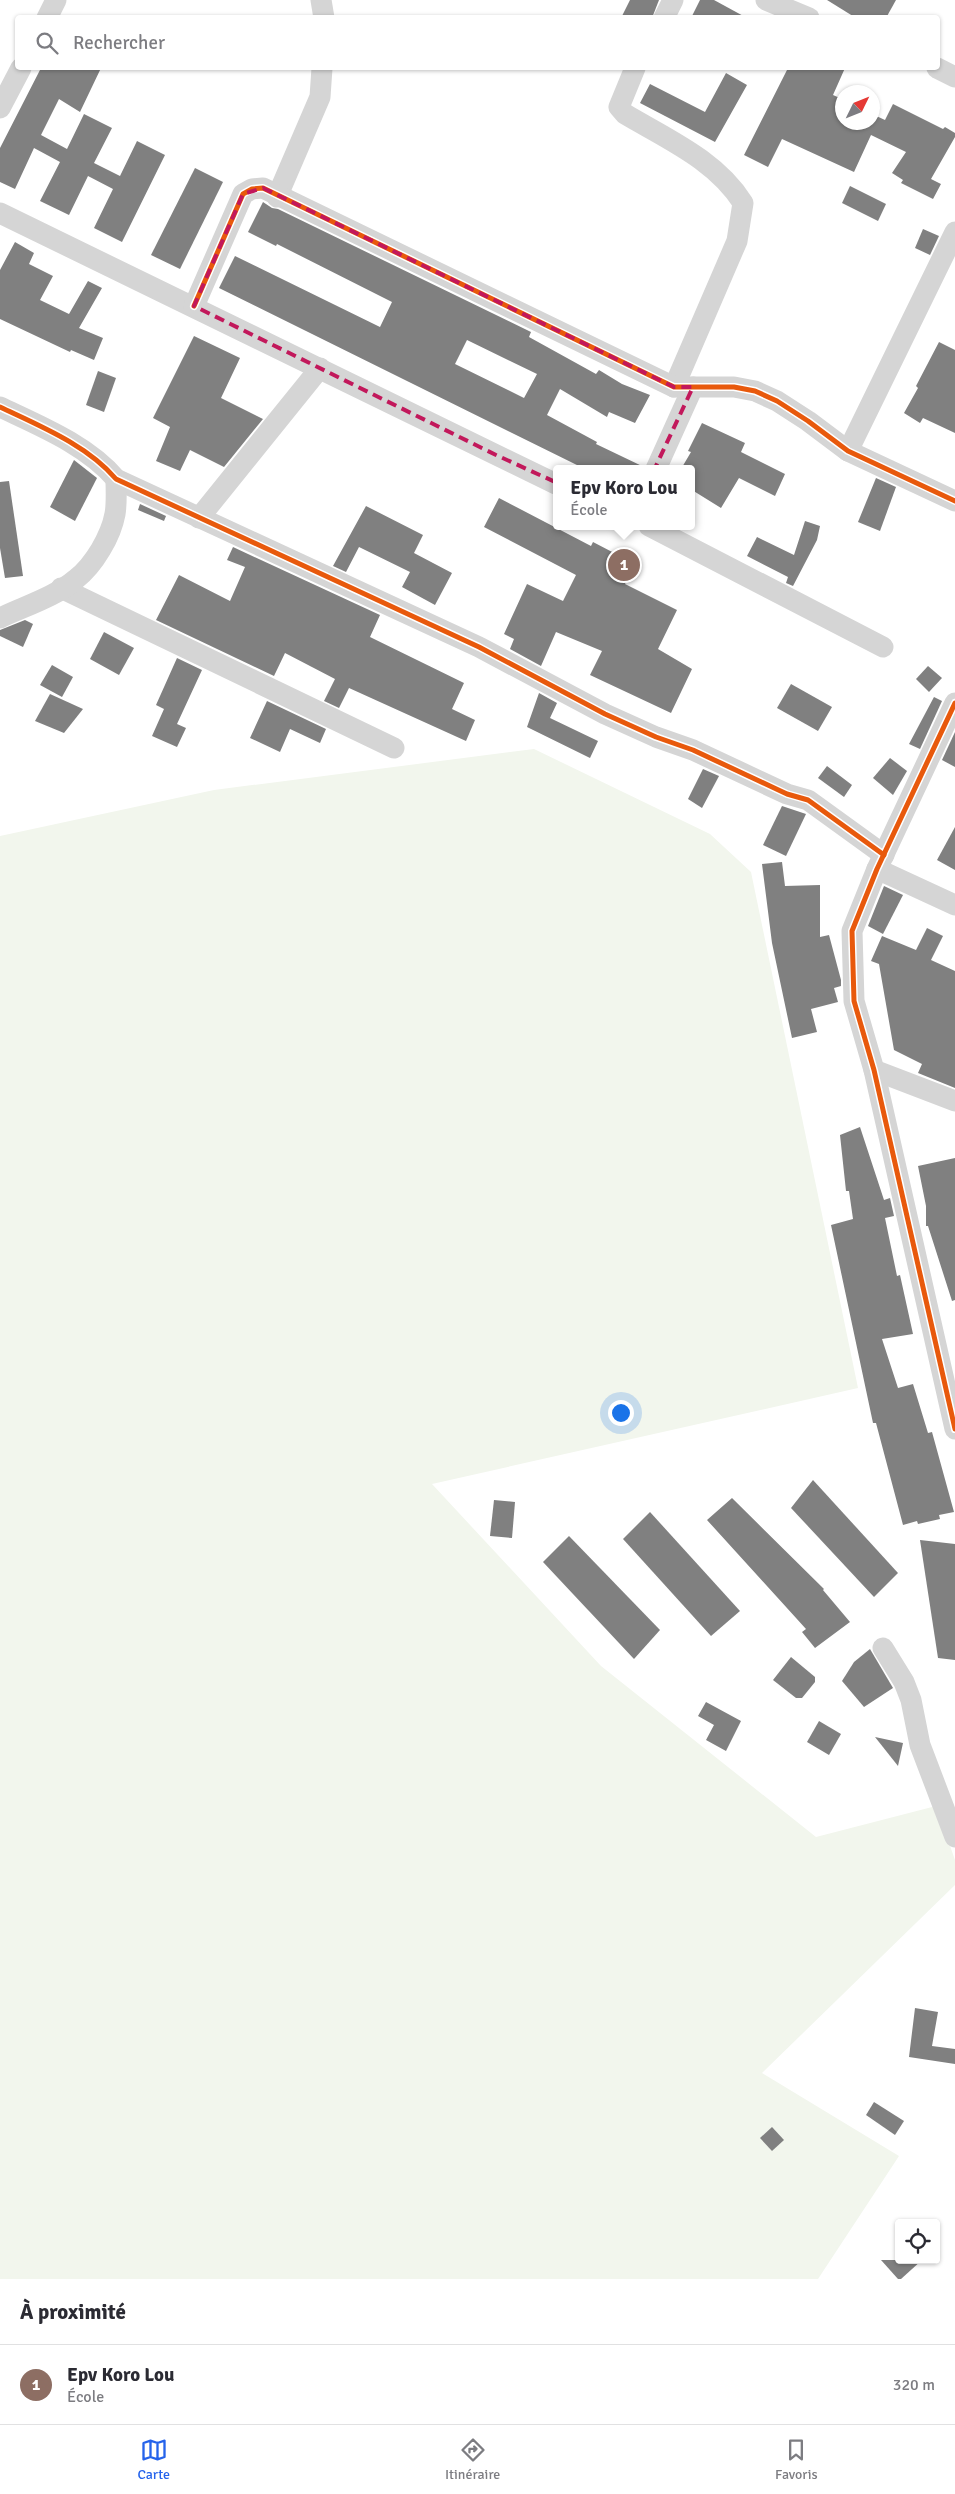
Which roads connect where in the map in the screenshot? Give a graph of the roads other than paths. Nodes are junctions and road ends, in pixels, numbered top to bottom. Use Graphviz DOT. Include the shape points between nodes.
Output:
graph roads {
  1 [pos="56,0"];
  2 [pos="321,0"];
  3 [pos="674,0"];
  4 [pos="766,0"];
  5 [pos="48,15"];
  6 [pos="324,15"];
  7 [pos="666,15"];
  8 [pos="802,15"];
  9 [pos="20,70"];
  10 [pos="322,70"];
  11 [pos="634,70"];
  12 [pos="940,70"];
  13 [pos="955,77"];
  14 [pos="0,108"];
  15 [pos="277,197"];
  16 [pos="0,213"];
  17 [pos="955,232"];
  18 [pos="194,306"];
  19 [pos="320,368"];
  20 [pos="683,387"];
  21 [pos="0,407"];
  22 [pos="848,451"];
  23 [pos="657,465"];
  24 [pos="116,479"];
  25 [pos="553,483"];
  26 [pos="955,501"];
  27 [pos="198,518"];
  28 [pos="657,530"];
  29 [pos="62,588"];
  30 [pos="0,618"];
  31 [pos="883,648"];
  32 [pos="955,703"];
  33 [pos="394,748"];
  34 [pos="880,862"];
  35 [pos="955,905"];
  36 [pos="874,1070"];
  37 [pos="955,1101"];
  38 [pos="955,1429"];
  39 [pos="883,1648"];
  40 [pos="955,1837"];
  1 -- 5 [label="street"];
  2 -- 6 [label="street"];
  3 -- 7 [label="street"];
  4 -- 8 [label="street"];
  9 -- 14 [label="street"];
  10 -- 15 [label="street" via="320,97"];
  11 -- 20 [label="street" via="619,107 625,114 715,169 743,203 737,242"];
  12 -- 13 [label="street"];
  15 -- 18 [label="street" via="263,188 243,194"];
  15 -- 20 [label="street"];
  16 -- 18 [label="street"];
  17 -- 22 [label="street"];
  18 -- 19 [label="street"];
  19 -- 25 [label="street"];
  19 -- 27 [label="street"];
  20 -- 22 [label="street" via="734,387 755,392 777,401"];
  20 -- 23 [label="street"];
  21 -- 24 [label="street" via="75,445"];
  22 -- 26 [label="street"];
  24 -- 27 [label="street"];
  24 -- 29 [label="street" via="115,514 105,541 76,579"];
  27 -- 34 [label="street" via="479,647 604,714 787,794 808,800"];
  28 -- 31 [label="street"];
  29 -- 30 [label="street"];
  29 -- 33 [label="street"];
  32 -- 34 [label="street"];
  34 -- 35 [label="street"];
  34 -- 36 [label="street" via="852,931 854,1002"];
  36 -- 37 [label="street"];
  36 -- 38 [label="street"];
  39 -- 40 [label="street" via="911,1700 920,1745"];
}
